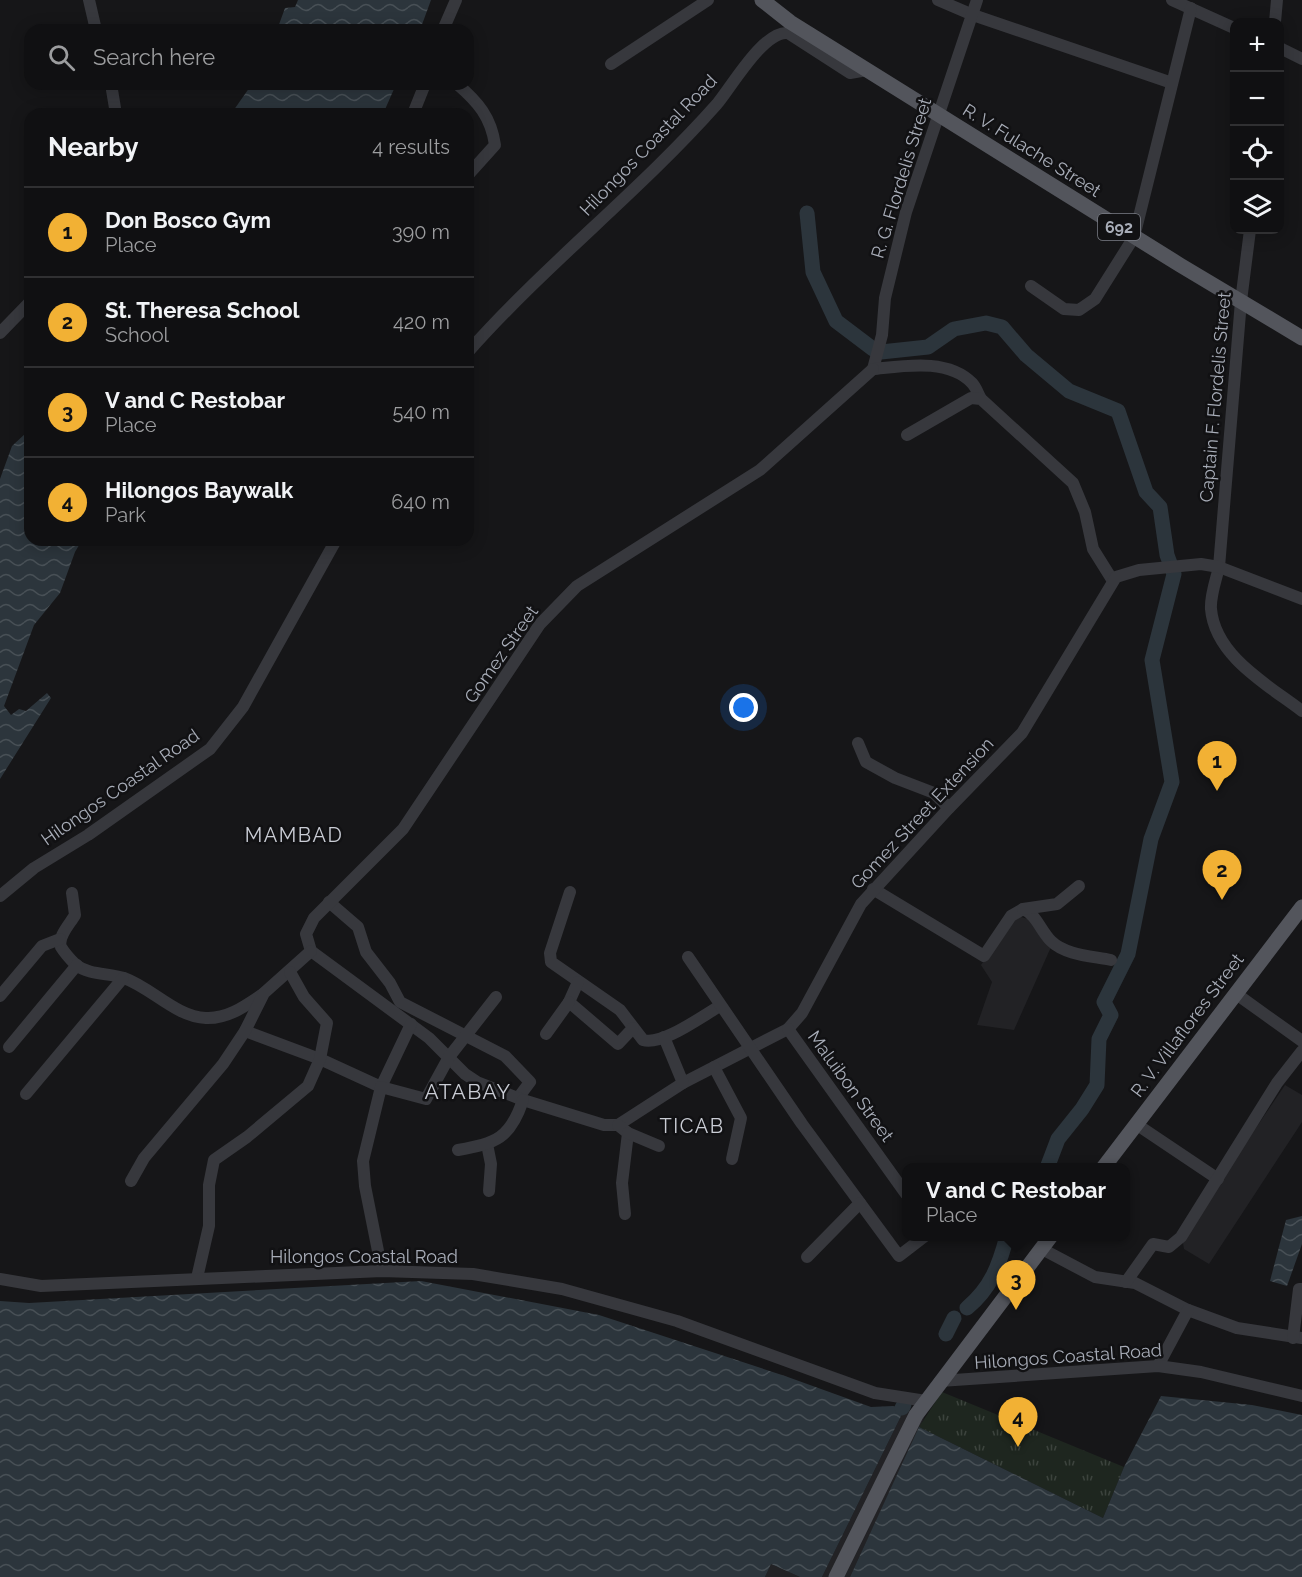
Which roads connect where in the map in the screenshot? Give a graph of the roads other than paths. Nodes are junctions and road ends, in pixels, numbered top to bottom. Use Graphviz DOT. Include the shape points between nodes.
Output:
graph roads {
  1 [pos="89,0"];
  2 [pos="456,0"];
  3 [pos="708,0"];
  4 [pos="762,0"];
  5 [pos="938,0"];
  6 [pos="977,0"];
  7 [pos="1172,0"];
  8 [pos="1277,0"];
  9 [pos="1191,8"];
  10 [pos="973,15"];
  11 [pos="1275,18"];
  12 [pos="95,24"];
  13 [pos="446,24"];
  14 [pos="1230,26"];
  15 [pos="1284,50"];
  16 [pos="1302,59"];
  17 [pos="611,64"];
  18 [pos="866,69"];
  19 [pos="1172,83"];
  20 [pos="112,90"];
  21 [pos="423,90"];
  22 [pos="464,90"];
  23 [pos="115,108"];
  24 [pos="415,108"];
  25 [pos="939,114"];
  26 [pos="474,168"];
  27 [pos="1249,234"];
  28 [pos="1134,237"];
  29 [pos="1031,286"];
  30 [pos="1241,301"];
  31 [pos="24,308"];
  32 [pos="0,333"];
  33 [pos="1302,338"];
  34 [pos="474,345"];
  35 [pos="873,369"];
  36 [pos="981,399"];
  37 [pos="907,435"];
  38 [pos="333,546"];
  39 [pos="1219,567"];
  40 [pos="1113,581"];
  41 [pos="1302,599"];
  42 [pos="1302,711"];
  43 [pos="858,743"];
  44 [pos="948,808"];
  45 [pos="1079,886"];
  46 [pos="873,889"];
  47 [pos="570,892"];
  48 [pos="72,893"];
  49 [pos="0,896"];
  50 [pos="329,902"];
  51 [pos="1302,907"];
  52 [pos="1023,909"];
  53 [pos="60,939"];
  54 [pos="311,951"];
  55 [pos="688,957"];
  56 [pos="1111,960"];
  57 [pos="77,965"];
  58 [pos="290,972"];
  59 [pos="123,978"];
  60 [pos="578,982"];
  61 [pos="264,993"];
  62 [pos="1235,993"];
  63 [pos="0,996"];
  64 [pos="496,997"];
  65 [pos="569,1002"];
  66 [pos="720,1006"];
  67 [pos="411,1024"];
  68 [pos="633,1028"];
  69 [pos="788,1029"];
  70 [pos="245,1031"];
  71 [pos="546,1034"];
  72 [pos="464,1036"];
  73 [pos="664,1037"];
  74 [pos="1302,1041"];
  75 [pos="9,1047"];
  76 [pos="753,1048"];
  77 [pos="1302,1051"];
  78 [pos="449,1056"];
  79 [pos="320,1059"];
  80 [pos="714,1067"];
  81 [pos="683,1083"];
  82 [pos="381,1087"];
  83 [pos="26,1094"];
  84 [pos="520,1099"];
  85 [pos="1136,1124"];
  86 [pos="618,1125"];
  87 [pos="628,1133"];
  88 [pos="487,1144"];
  89 [pos="659,1146"];
  90 [pos="458,1150"];
  91 [pos="732,1159"];
  92 [pos="1106,1163"];
  93 [pos="1218,1179"];
  94 [pos="131,1181"];
  95 [pos="902,1188"];
  96 [pos="489,1191"];
  97 [pos="860,1203"];
  98 [pos="624,1214"];
  99 [pos="918,1241"];
  100 [pos="1046,1243"];
  101 [pos="807,1257"];
  102 [pos="382,1271"];
  103 [pos="0,1278"];
  104 [pos="197,1278"];
  105 [pos="1126,1282"];
  106 [pos="1302,1289"];
  107 [pos="1188,1310"];
  108 [pos="1298,1338"];
  109 [pos="1158,1366"];
  110 [pos="940,1381"];
  111 [pos="1302,1396"];
  112 [pos="926,1401"];
  113 [pos="836,1577"];
  1 -- 12 [label="street"];
  2 -- 13 [label="street"];
  3 -- 17 [label="street"];
  4 -- 18 [label="main road, 692"];
  5 -- 10 [label="street"];
  6 -- 10 [label="street, R. G. Flordelis Street"];
  7 -- 9 [label="street"];
  8 -- 11 [label="street"];
  9 -- 14 [label="street"];
  9 -- 19 [label="street"];
  10 -- 19 [label="street"];
  10 -- 25 [label="street, R. G. Flordelis Street"];
  15 -- 16 [label="street"];
  18 -- 25 [label="main road, R. V. Fulache Street / 692"];
  18 -- 34 [label="street, Hilongos Coastal Road" via="850,73 788,33 771,37 676,148 511,303"];
  19 -- 28 [label="street"];
  20 -- 23 [label="street"];
  21 -- 24 [label="street"];
  22 -- 26 [label="street" via="489,118 495,145"];
  25 -- 28 [label="main road, R. V. Fulache Street / 692"];
  25 -- 35 [label="street, R. G. Flordelis Street" via="906,212"];
  27 -- 30 [label="street, Captain F. Flordelis Street"];
  28 -- 29 [label="street" via="1095,299 1079,310 1064,309"];
  28 -- 30 [label="main road, R. V. Fulache Street / 692"];
  30 -- 33 [label="main road, R. V. Fulache Street / 692"];
  30 -- 39 [label="street, Captain F. Flordelis Street"];
  31 -- 32 [label="street"];
  35 -- 36 [label="street" via="917,365 946,369 972,382"];
  35 -- 50 [label="street, Gomez Street" via="760,470 577,585 540,624 403,829"];
  36 -- 37 [label="street" via="971,398"];
  36 -- 40 [label="street" via="1073,483 1085,512 1092,549"];
  38 -- 49 [label="street, Hilongos Coastal Road" via="243,707 210,749 34,868"];
  39 -- 40 [label="street" via="1201,564 1128,571"];
  39 -- 41 [label="street"];
  39 -- 42 [label="street, Captain F. Flordelis Street" via="1211,607 1226,647 1253,674"];
  40 -- 44 [label="street, Gomez Street Extension" via="1022,733"];
  43 -- 44 [label="street" via="866,762 934,793"];
  44 -- 46 [label="street, Gomez Street Extension"];
  45 -- 52 [label="street" via="1058,904"];
  46 -- 52 [label="street" via="984,956 1011,916"];
  46 -- 69 [label="street, Gomez Street Extension" via="802,1013"];
  47 -- 60 [label="street" via="550,959 556,969"];
  48 -- 53 [label="street" via="75,915"];
  50 -- 54 [label="street, Gomez Street" via="306,934"];
  50 -- 72 [label="street" via="358,927 366,952 400,1002"];
  51 -- 62 [label="main road, R. V. Villaflores Street"];
  52 -- 56 [label="street" via="1055,944"];
  53 -- 57 [label="street" via="62,948"];
  53 -- 63 [label="street" via="42,946"];
  54 -- 58 [label="street"];
  54 -- 67 [label="street"];
  55 -- 66 [label="street"];
  57 -- 59 [label="street"];
  57 -- 75 [label="street"];
  58 -- 61 [label="street"];
  58 -- 79 [label="street" via="304,997 327,1023"];
  59 -- 61 [label="street" via="189,1015 202,1018 232,1014"];
  59 -- 83 [label="street"];
  60 -- 65 [label="street"];
  60 -- 68 [label="street" via="620,1010"];
  61 -- 70 [label="street"];
  62 -- 74 [label="street"];
  62 -- 85 [label="main road, R. V. Villaflores Street"];
  64 -- 72 [label="street"];
  65 -- 68 [label="street" via="618,1044"];
  65 -- 71 [label="street"];
  66 -- 73 [label="street"];
  66 -- 76 [label="street"];
  67 -- 78 [label="street"];
  67 -- 82 [label="street"];
  68 -- 73 [label="street" via="643,1040"];
  69 -- 76 [label="street, Gomez Street Extension"];
  69 -- 95 [label="street, Maluibon Street"];
  70 -- 79 [label="street"];
  70 -- 94 [label="street" via="223,1064 144,1158"];
  72 -- 78 [label="street"];
  72 -- 84 [label="street" via="505,1056 528,1077 530,1082"];
  73 -- 81 [label="street"];
  76 -- 80 [label="street, Gomez Street Extension"];
  76 -- 97 [label="street"];
  77 -- 93 [label="street" via="1277,1083"];
  78 -- 82 [label="street" via="426,1099"];
  78 -- 84 [label="street" via="477,1082"];
  79 -- 82 [label="street"];
  79 -- 104 [label="street" via="308,1086 214,1160 209,1185 209,1226"];
  80 -- 81 [label="street, Gomez Street Extension"];
  80 -- 91 [label="street" via="741,1118"];
  81 -- 86 [label="street, Gomez Street Extension"];
  82 -- 102 [label="street" via="363,1161"];
  84 -- 86 [label="street" via="604,1125"];
  84 -- 88 [label="street" via="514,1125 504,1136"];
  85 -- 92 [label="main road, R. V. Villaflores Street"];
  85 -- 93 [label="street"];
  86 -- 87 [label="street"];
  87 -- 89 [label="street"];
  87 -- 98 [label="street" via="622,1183"];
  88 -- 90 [label="street"];
  88 -- 96 [label="street" via="491,1164"];
  93 -- 105 [label="street" via="1181,1237 1169,1247 1153,1244"];
  97 -- 99 [label="street" via="899,1256"];
  97 -- 101 [label="street"];
  100 -- 105 [label="street" via="1095,1277"];
  100 -- 110 [label="main road"];
  102 -- 104 [label="street, Hilongos Coastal Road"];
  102 -- 112 [label="street, Hilongos Coastal Road" via="473,1275 562,1290 676,1321 875,1393"];
  103 -- 104 [label="street, Hilongos Coastal Road" via="41,1286"];
  105 -- 107 [label="street"];
  106 -- 108 [label="street"];
  107 -- 108 [label="street" via="1237,1328"];
  107 -- 109 [label="street"];
  109 -- 110 [label="street, Hilongos Coastal Road"];
  109 -- 111 [label="street, Hilongos Coastal Road"];
  110 -- 112 [label="main road"];
  112 -- 113 [label="main road"];
}
